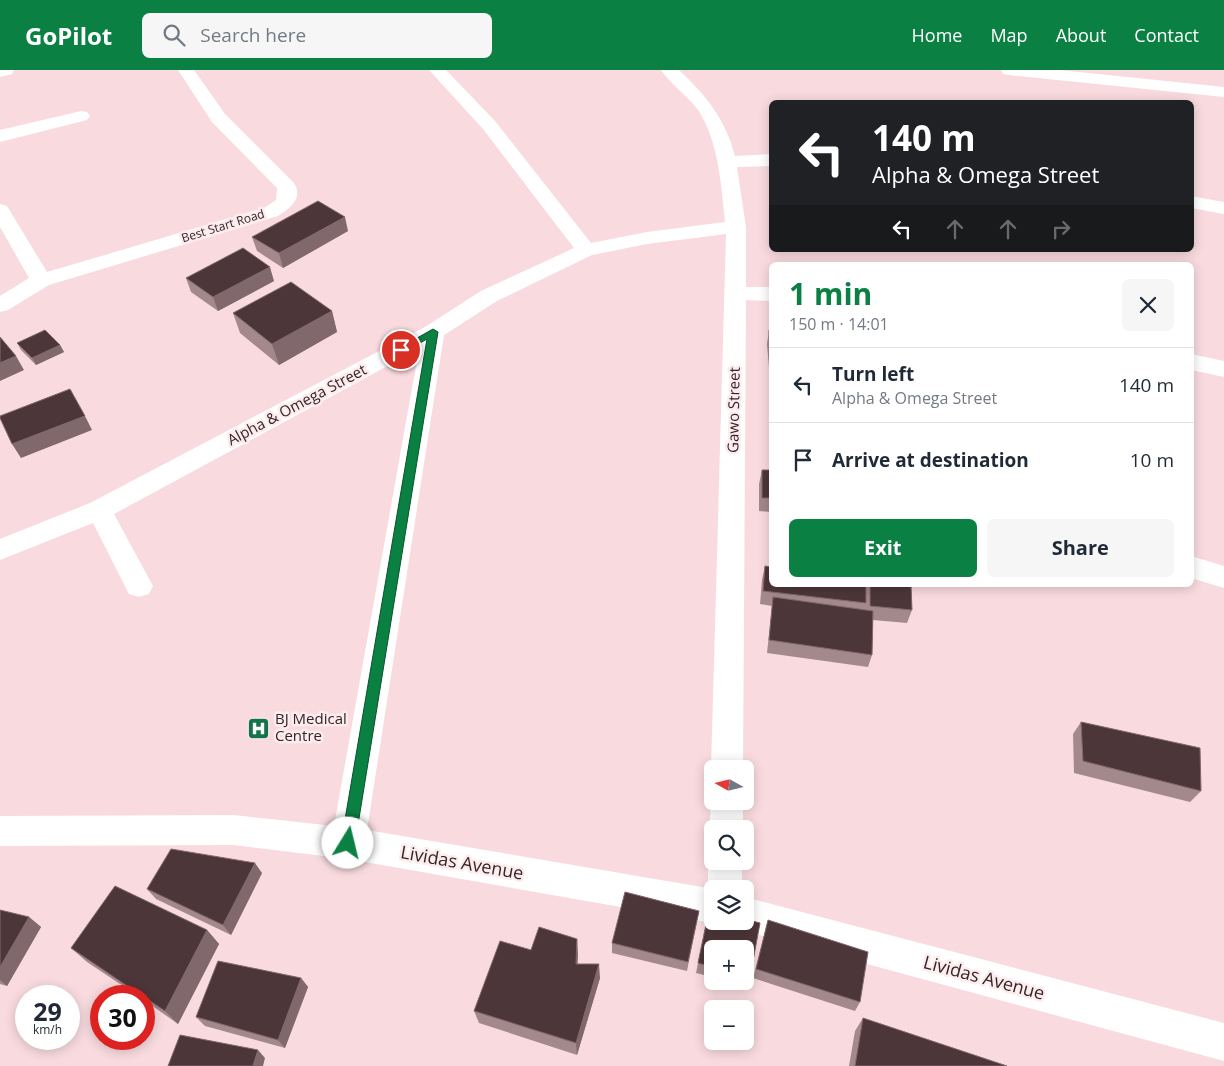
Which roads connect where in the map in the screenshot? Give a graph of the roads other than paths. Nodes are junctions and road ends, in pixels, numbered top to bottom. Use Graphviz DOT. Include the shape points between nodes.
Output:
graph roads {
  1 [pos="6,70"];
  2 [pos="186,70"];
  3 [pos="437,70"];
  4 [pos="669,70"];
  5 [pos="1009,70"];
  6 [pos="0,72"];
  7 [pos="1224,92"];
  8 [pos="81,116"];
  9 [pos="0,136"];
  10 [pos="769,160"];
  11 [pos="727,162"];
  12 [pos="1194,203"];
  13 [pos="1224,208"];
  14 [pos="0,210"];
  15 [pos="736,227"];
  16 [pos="586,250"];
  17 [pos="41,280"];
  18 [pos="737,293"];
  19 [pos="769,294"];
  20 [pos="0,305"];
  21 [pos="433,332"];
  22 [pos="1194,363"];
  23 [pos="1224,369"];
  24 [pos="99,510"];
  25 [pos="0,550"];
  26 [pos="1194,568"];
  27 [pos="1224,577"];
  28 [pos="139,586"];
  29 [pos="727,760"];
  30 [pos="0,831"];
  31 [pos="348,843"];
  32 [pos="704,905"];
  33 [pos="754,916"];
  34 [pos="1224,1042"];
  1 -- 6 [label="street"];
  2 -- 17 [label="street, Best Start Road" via="195,87 239,143 287,187 286,202 271,212"];
  3 -- 16 [label="street" via="489,125"];
  4 -- 11 [label="street, Gawo Street" via="708,112"];
  5 -- 7 [label="street"];
  8 -- 9 [label="street"];
  10 -- 11 [label="street"];
  11 -- 15 [label="street, Gawo Street"];
  12 -- 13 [label="street"];
  14 -- 17 [label="street"];
  15 -- 16 [label="street, Alpha & Omega Street" via="647,238"];
  15 -- 18 [label="street, Gawo Street"];
  16 -- 21 [label="street, Alpha & Omega Street" via="490,296"];
  17 -- 20 [label="street, Best Start Road"];
  18 -- 19 [label="street"];
  18 -- 29 [label="street, Gawo Street"];
  21 -- 24 [label="street, Alpha & Omega Street"];
  21 -- 31 [label="street"];
  22 -- 23 [label="street"];
  24 -- 25 [label="street, Alpha & Omega Street"];
  24 -- 28 [label="street"];
  26 -- 27 [label="street"];
  30 -- 31 [label="street, Lividas Avenue" via="234,830"];
  31 -- 32 [label="street, Lividas Avenue"];
  33 -- 34 [label="street, Lividas Avenue"];
}
